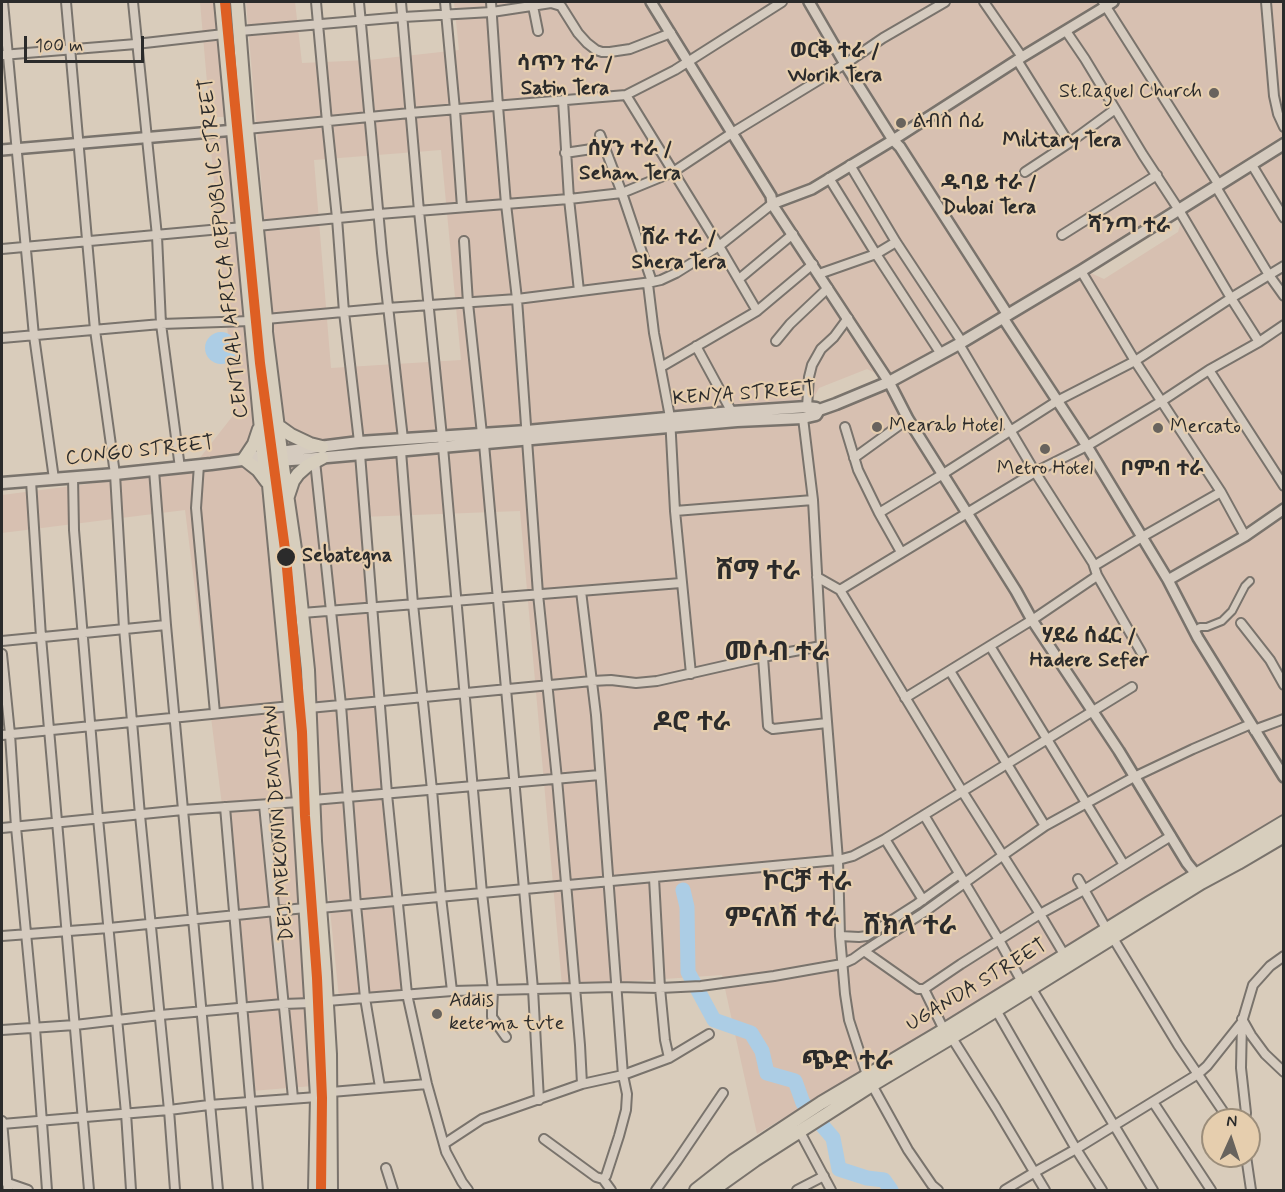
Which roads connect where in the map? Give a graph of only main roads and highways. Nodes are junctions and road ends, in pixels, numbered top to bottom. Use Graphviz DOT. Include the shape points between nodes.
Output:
graph roads {
  1 [pos="220,2"];
  2 [pos="237,2"];
  3 [pos="1284,144"];
  4 [pos="261,422"];
  5 [pos="277,424"];
  6 [pos="442,442"];
  7 [pos="320,455"];
  8 [pos="281,456"];
  9 [pos="264,458"];
  10 [pos="247,459"];
  11 [pos="2,483"];
  12 [pos="269,485"];
  13 [pos="288,497"];
  14 [pos="1284,822"];
  15 [pos="1284,836"];
  16 [pos="1199,879"];
  17 [pos="1110,934"];
  18 [pos="1027,986"];
  19 [pos="948,1034"];
  20 [pos="802,1125"];
  21 [pos="315,1191"];
  22 [pos="331,1191"];
  23 [pos="696,1191"];
  24 [pos="713,1191"];
  1 -- 4 [label="main road, CENTRAL AFRICA REPUBLIC STREET"];
  2 -- 5 [label="main road, CENTRAL AFRICA REPUBLIC STREET"];
  3 -- 6 [label="main road, KENYA STREET" via="1006,317 889,382 819,410 816,415 805,412 734,417"];
  4 -- 9 [label="main road, CENTRAL AFRICA REPUBLIC STREET"];
  4 -- 10 [label="main road"];
  5 -- 7 [label="main road" via="310,444"];
  5 -- 8 [label="main road, CENTRAL AFRICA REPUBLIC STREET"];
  6 -- 7 [label="main road" via="400,451"];
  6 -- 7 [label="main road, KENYA STREET" via="359,442"];
  7 -- 8 [label="main road, CONGO STREET"];
  7 -- 13 [label="main road" via="298,474"];
  8 -- 9 [label="main road, CONGO STREET"];
  8 -- 13 [label="main road, DEJ. MEKONIN DEMISAW"];
  9 -- 10 [label="main road, CONGO STREET"];
  9 -- 12 [label="main road, DEJ. MEKONIN DEMISAW"];
  10 -- 11 [label="main road, CONGO STREET"];
  10 -- 12 [label="main road"];
  12 -- 21 [label="main road, DEJ. MEKONIN DEMISAW" via="299,802 317,1097"];
  13 -- 22 [label="main road, DEJ. MEKONIN DEMISAW" via="308,670 327,1001"];
  14 -- 16 [label="main road, UGANDA STREET"];
  15 -- 16 [label="main road, UGANDA STREET" via="1239,863"];
  16 -- 17 [label="main road, UGANDA STREET"];
  17 -- 18 [label="main road, UGANDA STREET"];
  17 -- 18 [label="main road, UGANDA STREET" via="1065,956"];
  18 -- 19 [label="main road, UGANDA STREET"];
  18 -- 19 [label="main road, UGANDA STREET" via="996,1010"];
  19 -- 20 [label="main road, UGANDA STREET"];
  20 -- 23 [label="main road, UGANDA STREET" via="733,1161"];
  20 -- 24 [label="main road, UGANDA STREET"];
}
